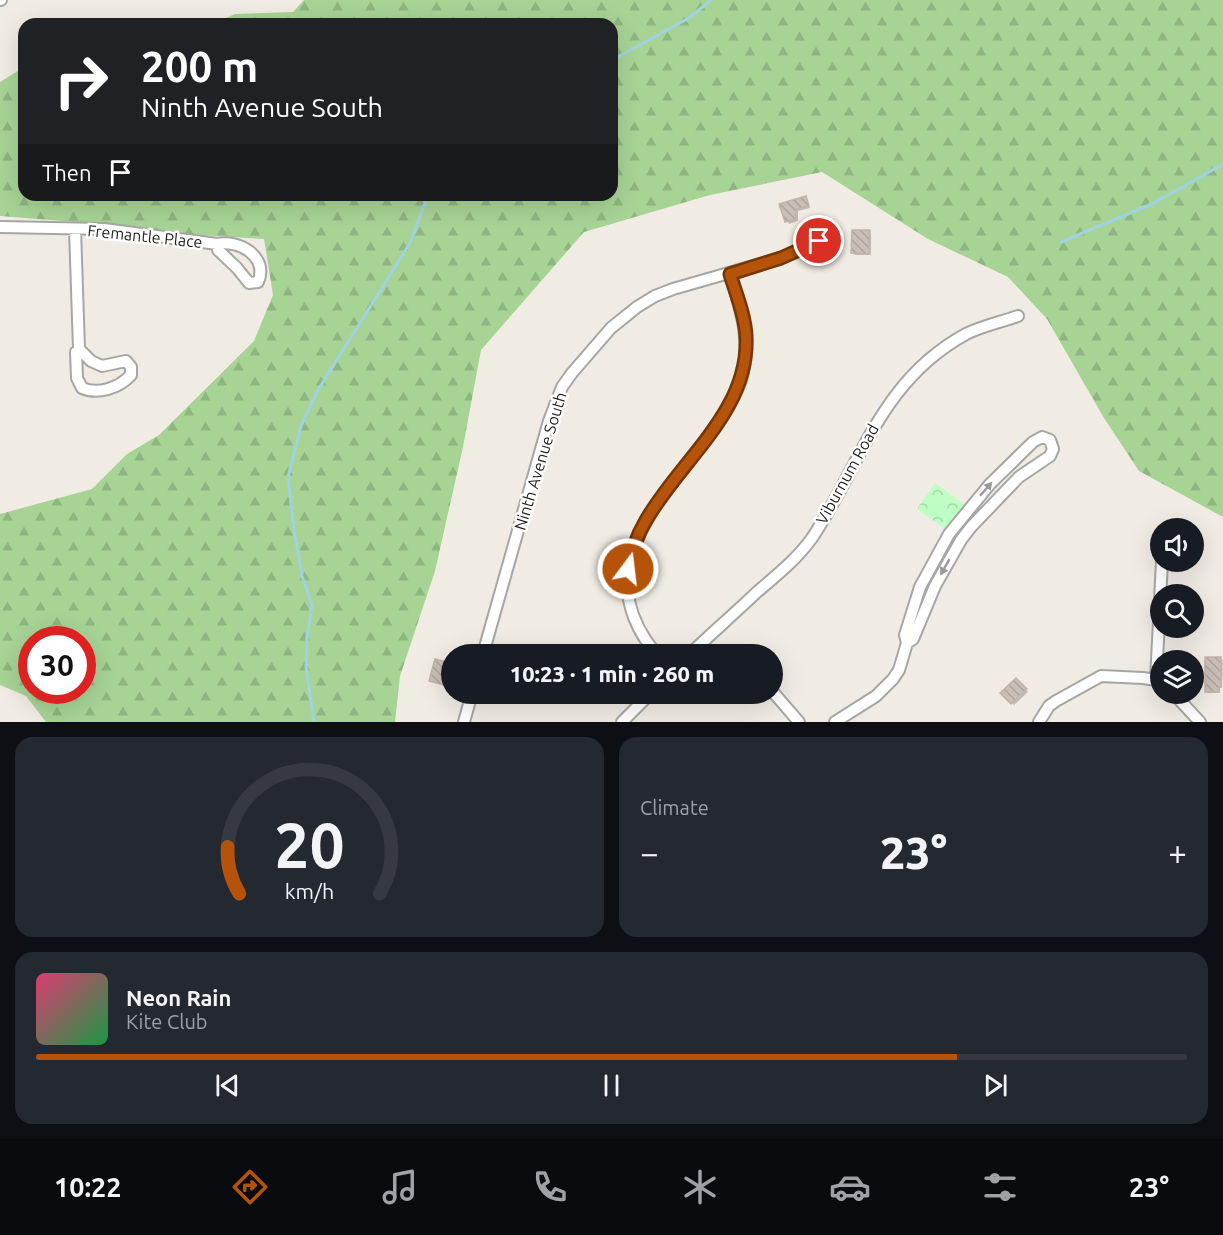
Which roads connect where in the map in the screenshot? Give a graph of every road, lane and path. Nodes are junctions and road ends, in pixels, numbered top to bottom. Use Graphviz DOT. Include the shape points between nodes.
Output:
graph roads {
  1 [pos="0,227"];
  2 [pos="75,229"];
  3 [pos="819,241"];
  4 [pos="217,244"];
  5 [pos="730,274"];
  6 [pos="1018,316"];
  7 [pos="79,349"];
  8 [pos="1162,572"];
  9 [pos="907,643"];
  10 [pos="486,644"];
  11 [pos="648,644"];
  12 [pos="701,644"];
  13 [pos="1160,650"];
  14 [pos="1150,680"];
  15 [pos="469,704"];
  16 [pos="640,704"];
  17 [pos="783,704"];
  18 [pos="1183,704"];
  19 [pos="464,722"];
  20 [pos="622,722"];
  21 [pos="799,722"];
  22 [pos="835,722"];
  23 [pos="1039,722"];
  24 [pos="1200,722"];
  1 -- 2 [label="street, Fremantle Place"];
  2 -- 4 [label="street, Fremantle Place" via="104,229"];
  2 -- 7 [label="street"];
  3 -- 5 [label="street, Ninth Avenue South"];
  5 -- 10 [label="street, Ninth Avenue South" via="673,289 637,307 611,328 562,387"];
  5 -- 11 [label="street" via="746,336 740,382 719,421 645,520 628,569 634,621"];
  6 -- 12 [label="street, Viburnum Road" via="968,333 920,368 879,418 812,537 795,559"];
  7 -- 7 [label="street" via="77,378 82,388 102,391 130,375 131,367 126,361 102,366"];
  8 -- 13 [label="street"];
  9 -- 9 [label="street, one-way" via="905,634 920,587 949,534 990,484 1033,442 1042,437 1050,440 1050,456 1019,477 961,540 935,586 913,639"];
  9 -- 22 [label="street" via="893,680"];
  14 -- 23 [label="street" via="1101,676 1049,705"];
  15 -- 19 [label="street"];
  16 -- 20 [label="street"];
  17 -- 21 [label="street"];
  18 -- 24 [label="street"];
}
